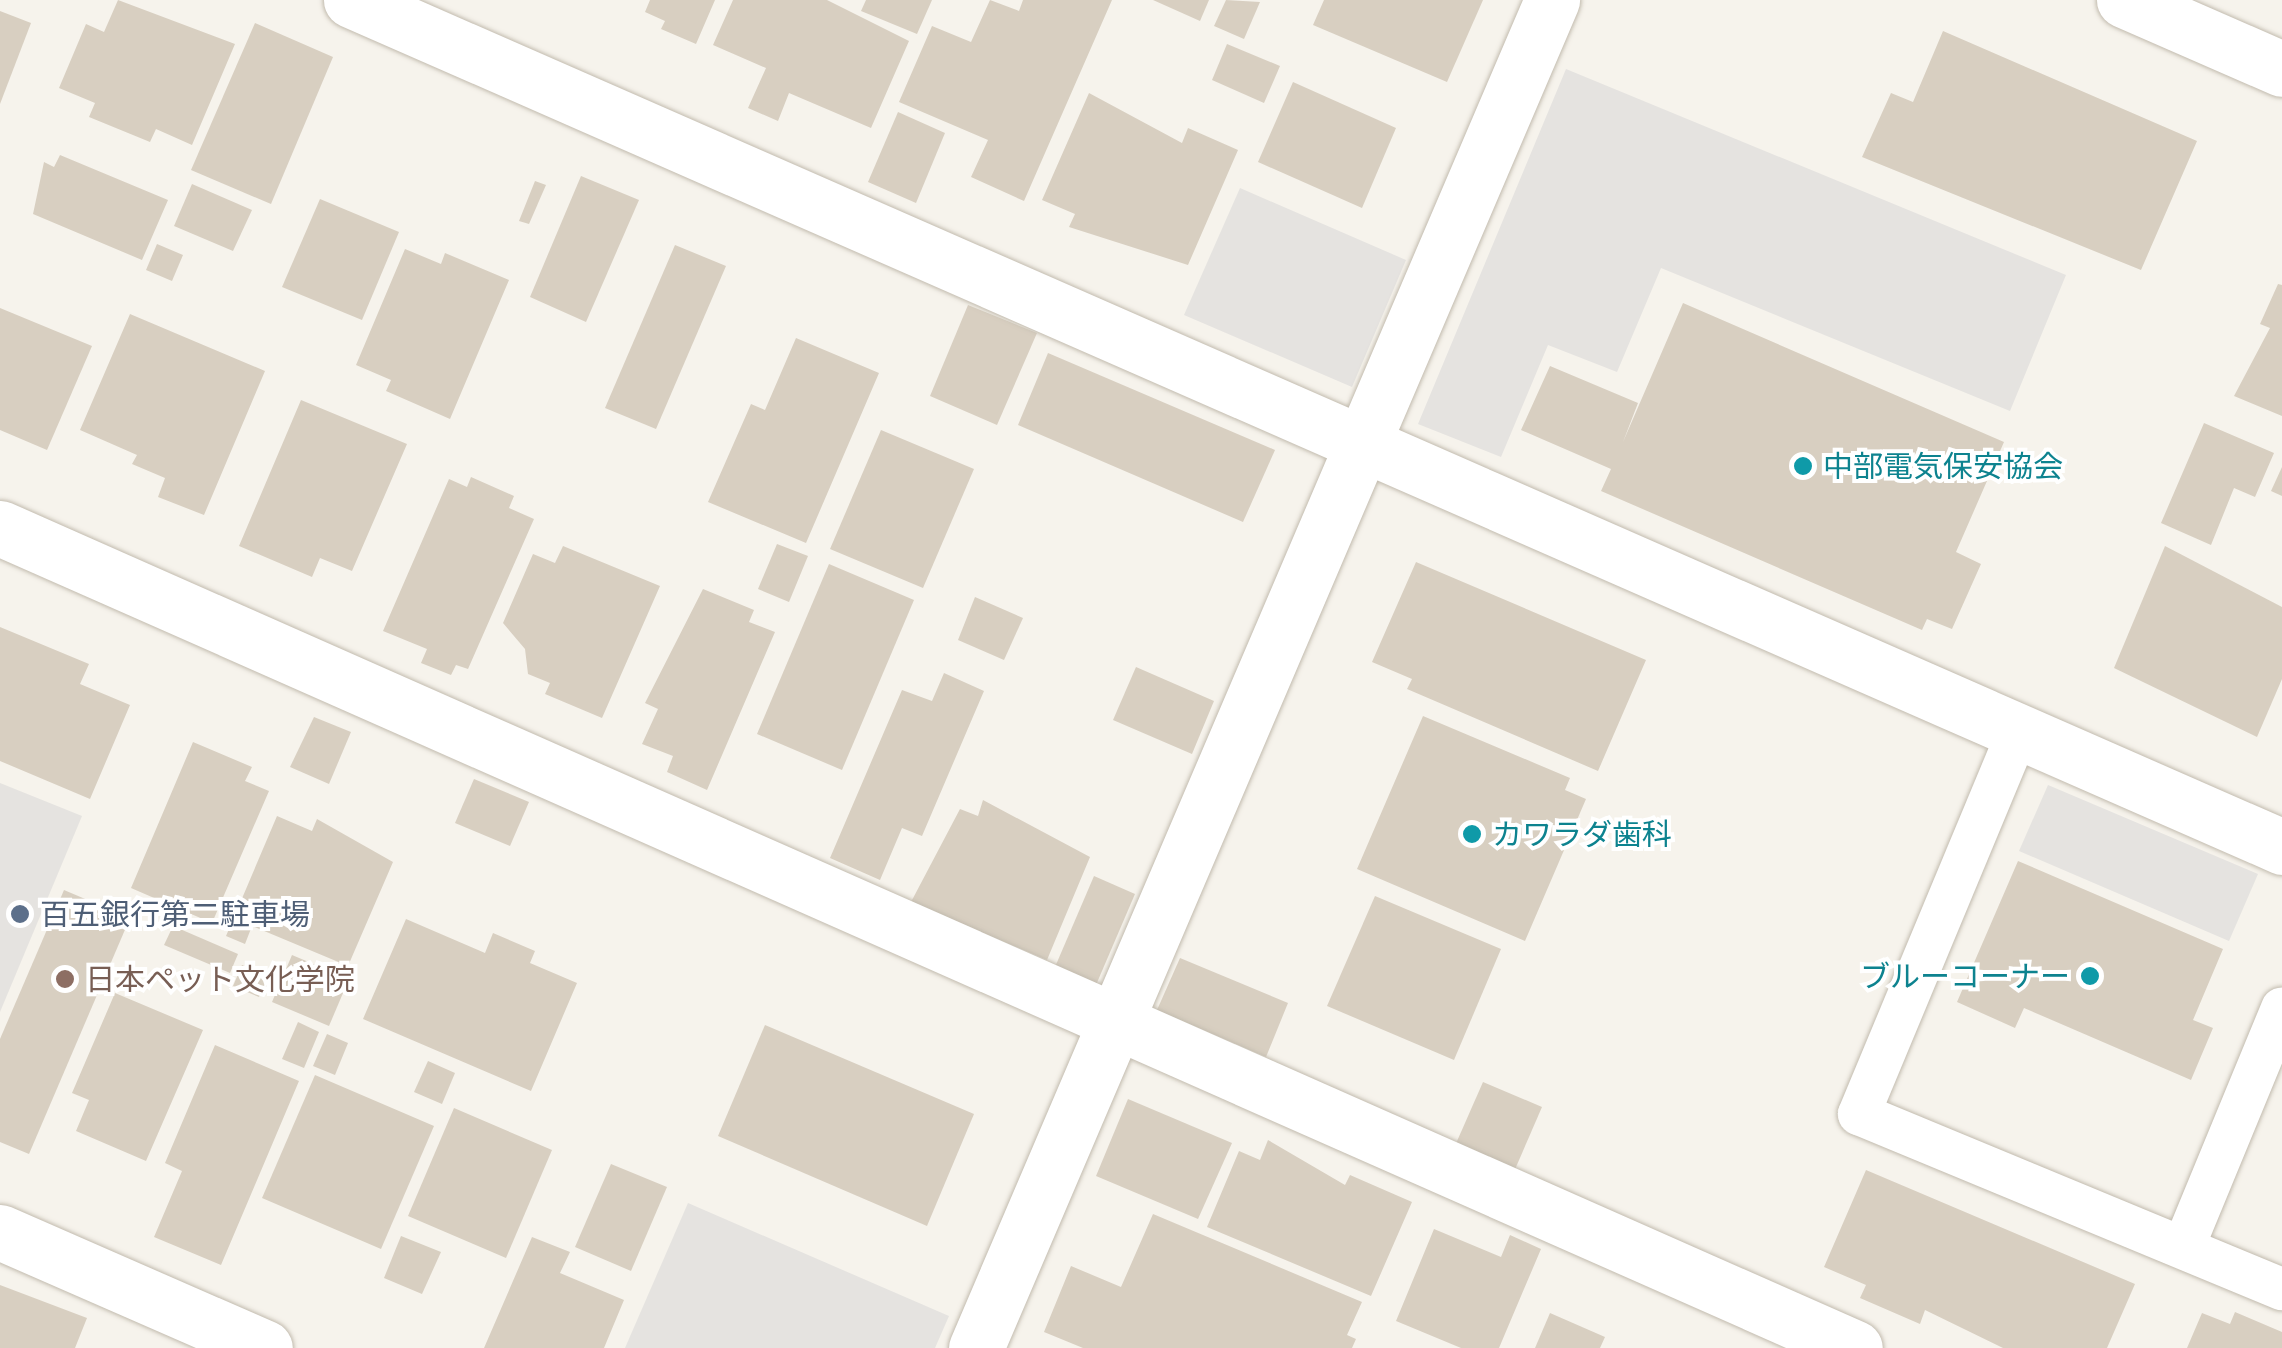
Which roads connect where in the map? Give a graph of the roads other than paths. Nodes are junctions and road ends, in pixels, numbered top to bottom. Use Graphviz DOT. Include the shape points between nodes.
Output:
graph roads {
  1 [pos="351,0"];
  2 [pos="1552,0"];
  3 [pos="2124,0"];
  4 [pos="2282,69"];
  5 [pos="1364,441"];
  6 [pos="0,528"];
  7 [pos="2018,732"];
  8 [pos="2282,846"];
  9 [pos="2282,1008"];
  10 [pos="1117,1021"];
  11 [pos="0,1232"];
  12 [pos="2184,1246"];
  13 [pos="2282,1288"];
  14 [pos="265,1348"];
  15 [pos="976,1348"];
  16 [pos="1855,1348"];
  1 -- 5 [label="street"];
  2 -- 5 [label="street"];
  3 -- 4 [label="street"];
  5 -- 7 [label="street"];
  5 -- 10 [label="street"];
  6 -- 10 [label="street"];
  7 -- 8 [label="street"];
  7 -- 12 [label="lane" via="1859,1114"];
  9 -- 12 [label="lane"];
  10 -- 15 [label="street"];
  10 -- 16 [label="street"];
  11 -- 14 [label="street"];
  12 -- 13 [label="lane"];
}
